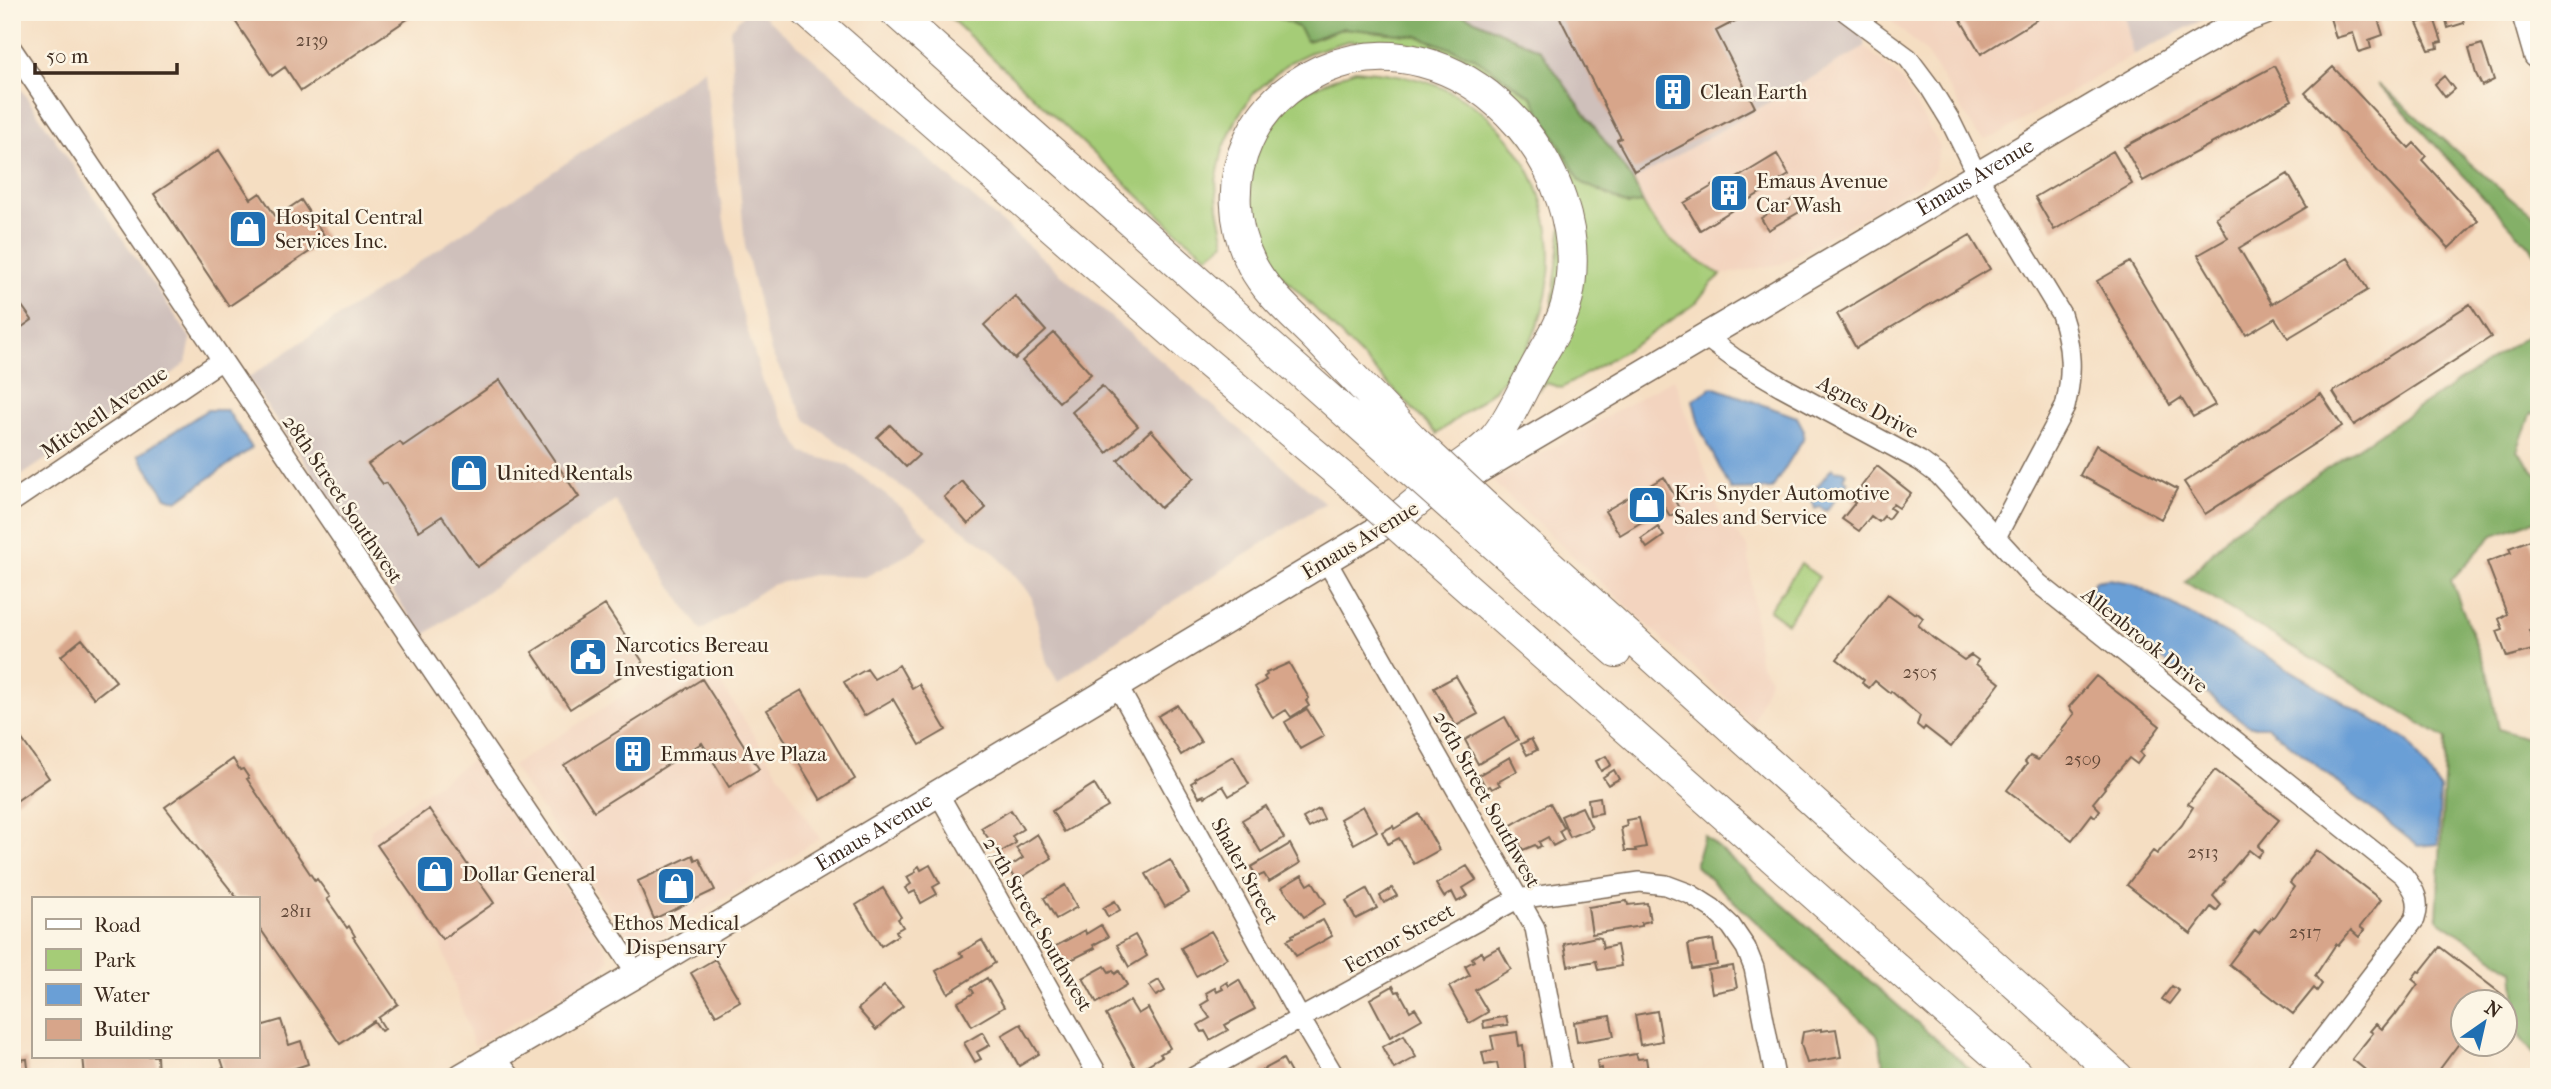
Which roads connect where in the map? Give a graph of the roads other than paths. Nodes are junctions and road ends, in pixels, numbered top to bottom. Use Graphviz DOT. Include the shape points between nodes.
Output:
graph roads {
  1 [pos="806,12"];
  2 [pos="895,12"];
  3 [pos="1846,12"];
  4 [pos="2264,12"];
  5 [pos="2521,12"];
  6 [pos="12,49"];
  7 [pos="2539,61"];
  8 [pos="1977,175"];
  9 [pos="1704,336"];
  10 [pos="222,360"];
  11 [pos="1403,447"];
  12 [pos="12,502"];
  13 [pos="1476,513"];
  14 [pos="1398,517"];
  15 [pos="1996,537"];
  16 [pos="1326,560"];
  17 [pos="1117,685"];
  18 [pos="938,793"];
  19 [pos="1517,899"];
  20 [pos="637,974"];
  21 [pos="1300,1018"];
  22 [pos="503,1067"];
  23 [pos="2299,1070"];
  24 [pos="461,1077"];
  25 [pos="1099,1077"];
  26 [pos="1195,1077"];
  27 [pos="1335,1077"];
  28 [pos="1563,1077"];
  29 [pos="1775,1077"];
  30 [pos="2020,1077"];
  31 [pos="2096,1077"];
  32 [pos="2118,1077"];
  1 -- 30 [label="highway, bridge" via="1345,479"];
  2 -- 11 [label="highway"];
  3 -- 8 [label="street" via="1908,58 1950,120"];
  4 -- 8 [label="main road, Emaus Avenue" via="2195,47"];
  5 -- 7 [label="street"];
  6 -- 10 [label="street, 28th Street Southwest"];
  8 -- 9 [label="main road, Emaus Avenue"];
  8 -- 15 [label="street" via="2061,314 2071,363 2060,420"];
  9 -- 14 [label="main road, Emaus Avenue"];
  9 -- 15 [label="street, Agnes Drive" via="1780,386 1920,461 1939,475"];
  10 -- 12 [label="street, Mitchell Avenue"];
  10 -- 20 [label="street, 28th Street Southwest"];
  11 -- 13 [label="highway, bridge"];
  11 -- 14 [label="highway" via="1267,288 1245,250 1235,203 1237,173 1254,128 1285,90 1330,66 1386,57 1431,64 1458,75 1496,100 1516,120 1549,168 1562,201 1571,266 1567,302 1552,336 1495,438"];
  13 -- 31 [label="highway"];
  13 -- 32 [label="highway"];
  14 -- 16 [label="main road, Emaus Avenue"];
  15 -- 23 [label="street, Allenbrook Drive" via="2038,583 2403,875 2412,887 2419,905 2415,919"];
  16 -- 17 [label="main road, Emaus Avenue"];
  16 -- 19 [label="street, 26th Street Southwest"];
  17 -- 18 [label="main road, Emaus Avenue"];
  17 -- 21 [label="street, Shaler Street"];
  18 -- 20 [label="main road, Emaus Avenue"];
  18 -- 25 [label="street, 27th Street Southwest"];
  19 -- 21 [label="street, Fernor Street"];
  19 -- 28 [label="street, 26th Street Southwest" via="1535,929"];
  19 -- 29 [label="street, Fernor Street" via="1640,882 1666,885 1712,908 1731,926 1754,968"];
  20 -- 22 [label="main road, Emaus Avenue"];
  21 -- 26 [label="street, Fernor Street"];
  21 -- 27 [label="street, Shaler Street"];
  22 -- 24 [label="main road, Emaus Avenue"];
}
